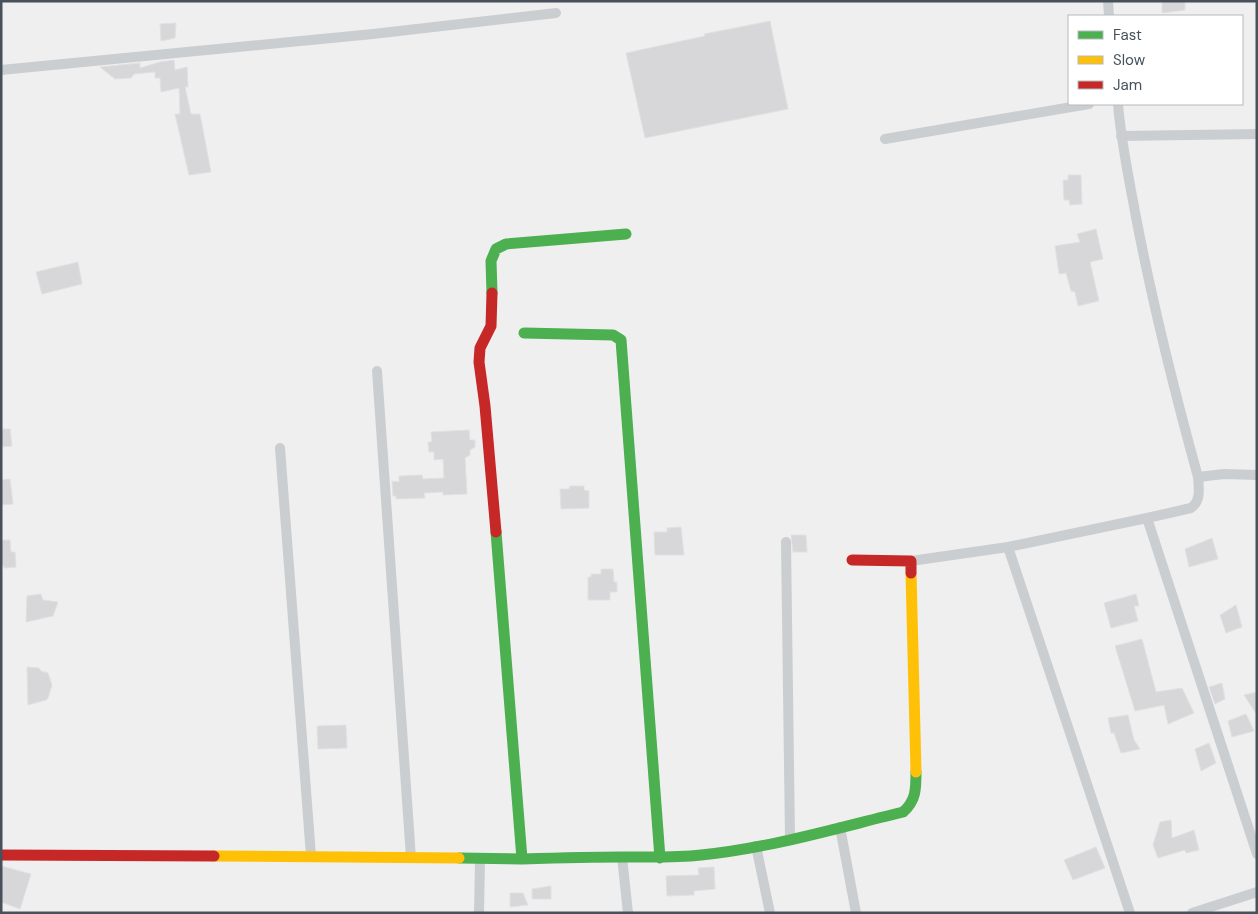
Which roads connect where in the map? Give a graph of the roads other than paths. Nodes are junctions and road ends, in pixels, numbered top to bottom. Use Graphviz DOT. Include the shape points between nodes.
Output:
graph roads {
  1 [pos="1108,1"];
  2 [pos="556,13"];
  3 [pos="1109,15"];
  4 [pos="1,70"];
  5 [pos="1083,105"];
  6 [pos="1118,105"];
  7 [pos="1257,134"];
  8 [pos="1121,136"];
  9 [pos="885,139"];
  10 [pos="626,234"];
  11 [pos="524,333"];
  12 [pos="377,371"];
  13 [pos="280,448"];
  14 [pos="1257,475"];
  15 [pos="1198,477"];
  16 [pos="1147,518"];
  17 [pos="786,542"];
  18 [pos="1008,547"];
  19 [pos="852,560"];
  20 [pos="911,561"];
  21 [pos="840,827"];
  22 [pos="790,839"];
  23 [pos="756,846"];
  24 [pos="1257,854"];
  25 [pos="1,855"];
  26 [pos="311,856"];
  27 [pos="622,857"];
  28 [pos="411,858"];
  29 [pos="660,858"];
  30 [pos="522,859"];
  31 [pos="480,860"];
  32 [pos="1257,892"];
  33 [pos="478,913"];
  34 [pos="628,913"];
  35 [pos="770,913"];
  36 [pos="856,913"];
  37 [pos="1130,913"];
  38 [pos="1192,913"];
  1 -- 3 [label="street"];
  2 -- 4 [label="street"];
  5 -- 9 [label="street"];
  6 -- 8 [label="street"];
  7 -- 8 [label="street"];
  8 -- 15 [label="street" via="1154,308"];
  10 -- 30 [label="street" via="506,244 496,249 491,261 492,318 480,348 479,362 503,610"];
  11 -- 29 [label="street" via="613,335 621,340"];
  12 -- 28 [label="street"];
  13 -- 26 [label="street"];
  14 -- 15 [label="street"];
  15 -- 16 [label="street" via="1199,498 1195,505"];
  16 -- 18 [label="street"];
  16 -- 24 [label="street"];
  17 -- 22 [label="street"];
  18 -- 20 [label="street"];
  18 -- 37 [label="street"];
  19 -- 20 [label="street"];
  20 -- 21 [label="street" via="916,793 903,812"];
  21 -- 22 [label="street"];
  21 -- 36 [label="street"];
  22 -- 23 [label="street"];
  23 -- 29 [label="street"];
  23 -- 35 [label="street"];
  25 -- 26 [label="street"];
  26 -- 28 [label="street"];
  27 -- 29 [label="street"];
  27 -- 30 [label="street"];
  27 -- 34 [label="street"];
  28 -- 31 [label="street"];
  30 -- 31 [label="street"];
  31 -- 33 [label="street"];
  32 -- 38 [label="street"];
}
